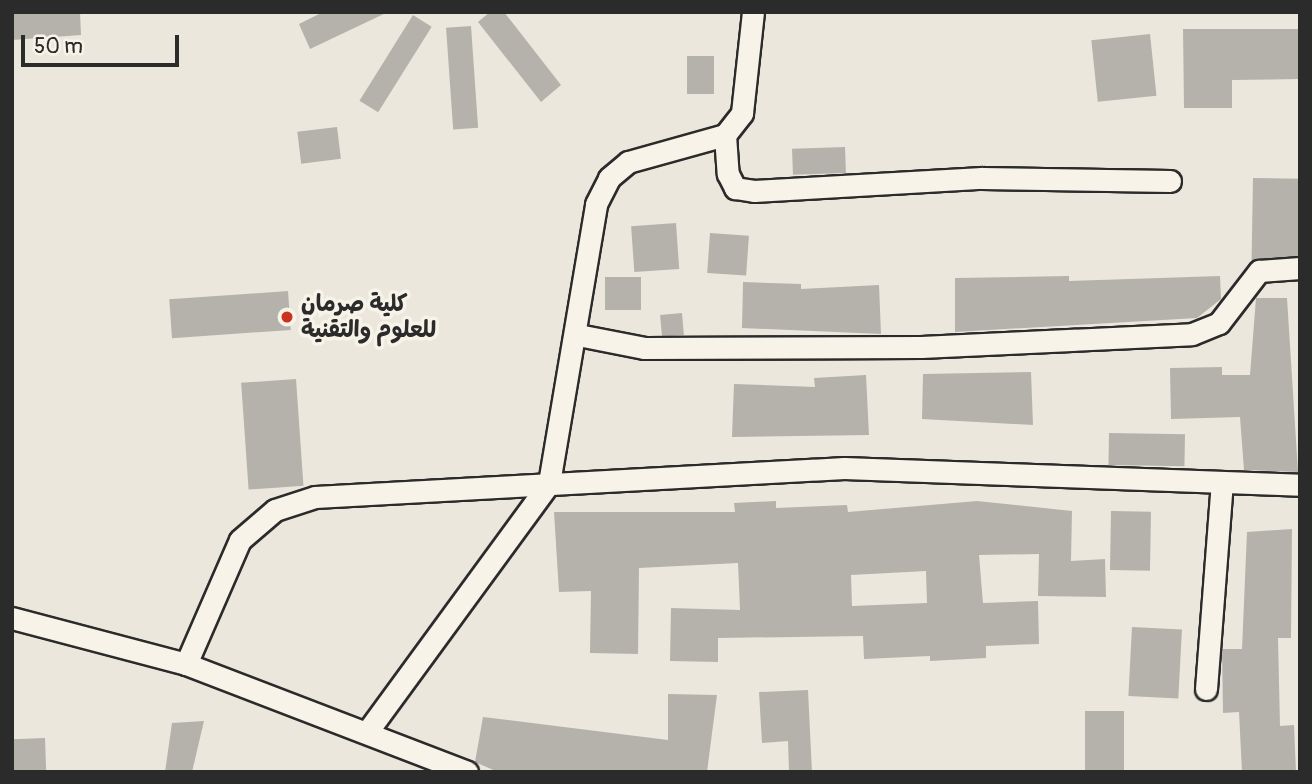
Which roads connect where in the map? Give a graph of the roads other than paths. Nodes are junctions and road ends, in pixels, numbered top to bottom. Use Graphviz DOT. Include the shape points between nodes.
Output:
graph roads {
  1 [pos="753,12"];
  2 [pos="725,135"];
  3 [pos="1170,181"];
  4 [pos="1300,268"];
  5 [pos="578,335"];
  6 [pos="550,483"];
  7 [pos="1223,483"];
  8 [pos="1300,485"];
  9 [pos="12,618"];
  10 [pos="186,664"];
  11 [pos="1206,689"];
  12 [pos="367,732"];
  13 [pos="467,772"];
  1 -- 2 [label="street" via="742,113"];
  2 -- 3 [label="street" via="728,174 735,188 754,191 982,178"];
  2 -- 5 [label="street" via="628,162 609,178 596,204"];
  4 -- 5 [label="street" via="1259,271 1219,323 1192,334 921,347 658,348"];
  5 -- 6 [label="street"];
  6 -- 7 [label="street" via="844,468"];
  6 -- 10 [label="street" via="315,497 275,510 240,540"];
  6 -- 12 [label="street"];
  7 -- 8 [label="street"];
  7 -- 11 [label="street"];
  9 -- 10 [label="street"];
  10 -- 12 [label="street"];
  12 -- 13 [label="street"];
}
